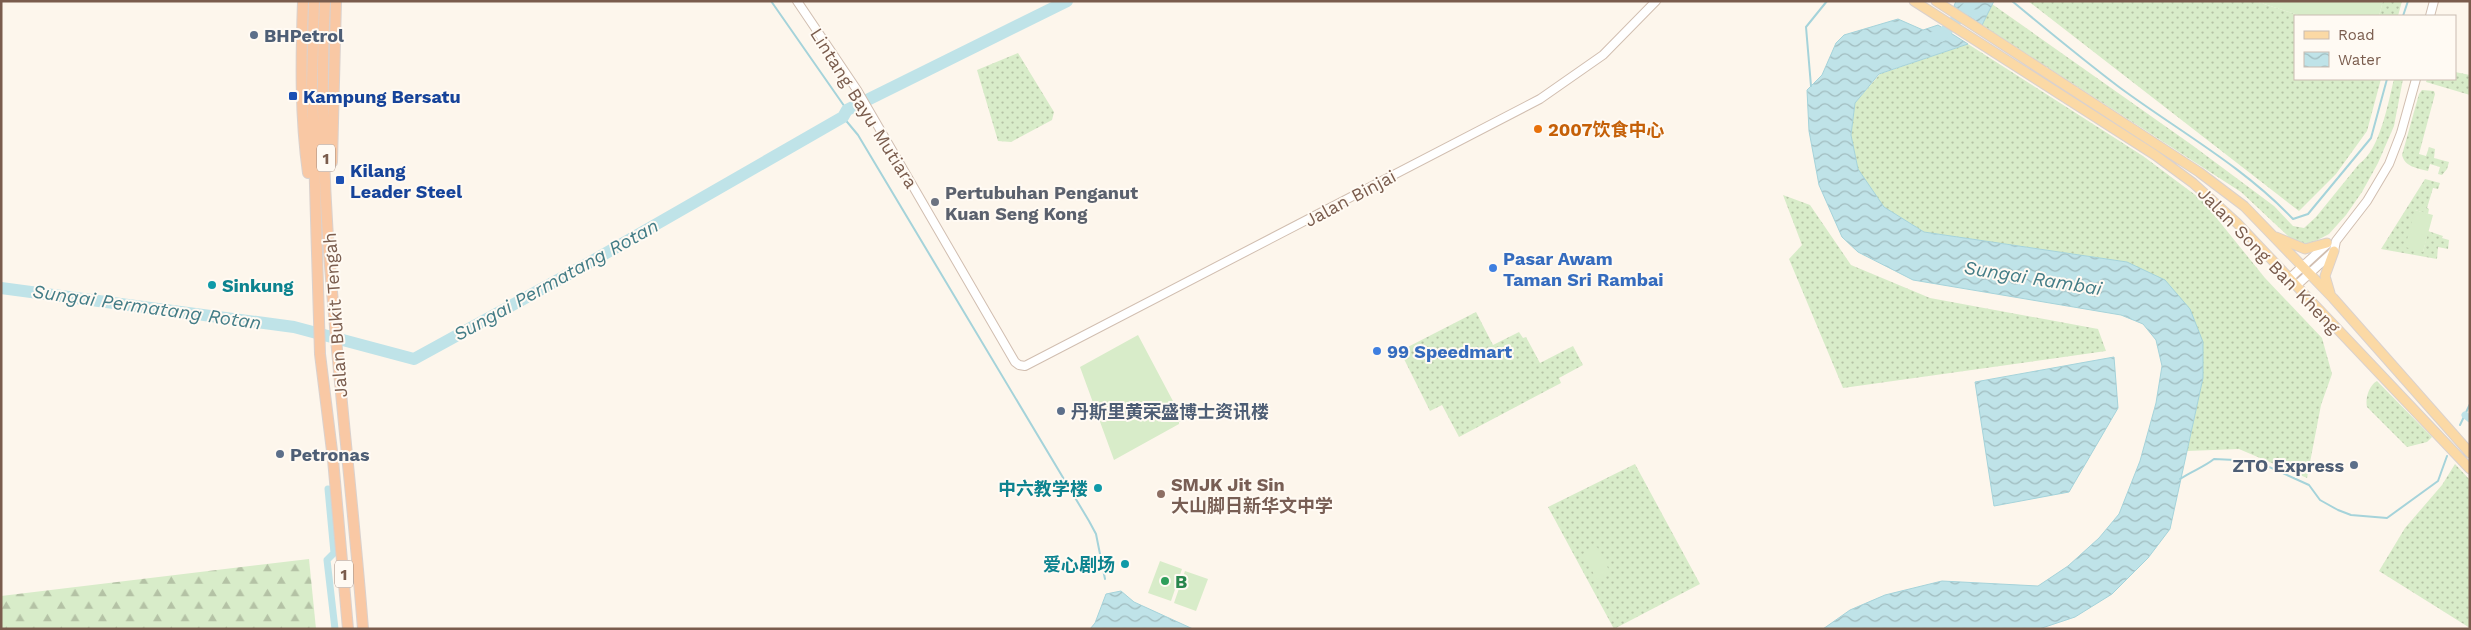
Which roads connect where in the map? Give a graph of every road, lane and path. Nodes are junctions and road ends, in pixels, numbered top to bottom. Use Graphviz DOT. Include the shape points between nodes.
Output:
graph roads {
  1 [pos="303,1"];
  2 [pos="314,1"];
  3 [pos="325,1"];
  4 [pos="336,1"];
  5 [pos="797,1"];
  6 [pos="1656,1"];
  7 [pos="1914,1"];
  8 [pos="1936,1"];
  9 [pos="2434,1"];
  10 [pos="2430,15"];
  11 [pos="2416,80"];
  12 [pos="314,196"];
  13 [pos="328,231"];
  14 [pos="2272,235"];
  15 [pos="2332,245"];
  16 [pos="2301,267"];
  17 [pos="2308,274"];
  18 [pos="2290,278"];
  19 [pos="2297,285"];
  20 [pos="2333,298"];
  21 [pos="1025,366"];
  22 [pos="2470,454"];
  23 [pos="2470,469"];
  24 [pos="363,626"];
  25 [pos="348,629"];
  1 -- 12 [label="highway" via="302,131"];
  2 -- 12 [label="highway, Jalan Bukit Tengah / 1"];
  3 -- 13 [label="highway, Jalan Bukit Tengah / 1" via="323,86"];
  4 -- 13 [label="highway" via="333,177"];
  5 -- 21 [label="street, Lintang Bayu Mutiara" via="857,90 1015,362"];
  6 -- 21 [label="street, Jalan Binjai" via="1603,55 1540,99"];
  7 -- 18 [label="main road, Jalan Song Ban Kheng" via="2155,155 2193,183 2237,223"];
  8 -- 14 [label="main road, Jalan Song Ban Kheng" via="2220,186"];
  9 -- 10 [label="street"];
  11 -- 15 [label="street" via="2389,164 2367,201"];
  12 -- 25 [label="highway, Jalan Bukit Tengah / 1" via="320,354"];
  13 -- 24 [label="highway, Jalan Bukit Tengah / 1" via="334,330"];
  14 -- 15 [label="main road" via="2305,249"];
  14 -- 16 [label="main road, Jalan Song Ban Kheng"];
  15 -- 16 [label="street"];
  15 -- 17 [label="street"];
  15 -- 20 [label="main road" via="2325,276"];
  16 -- 17 [label="main road, Jalan Song Ban Kheng"];
  16 -- 18 [label="street"];
  17 -- 19 [label="street"];
  17 -- 20 [label="main road, Jalan Song Ban Kheng"];
  18 -- 19 [label="main road, Jalan Song Ban Kheng"];
  19 -- 23 [label="main road, Jalan Song Ban Kheng"];
  20 -- 22 [label="main road, Jalan Song Ban Kheng"];
}
